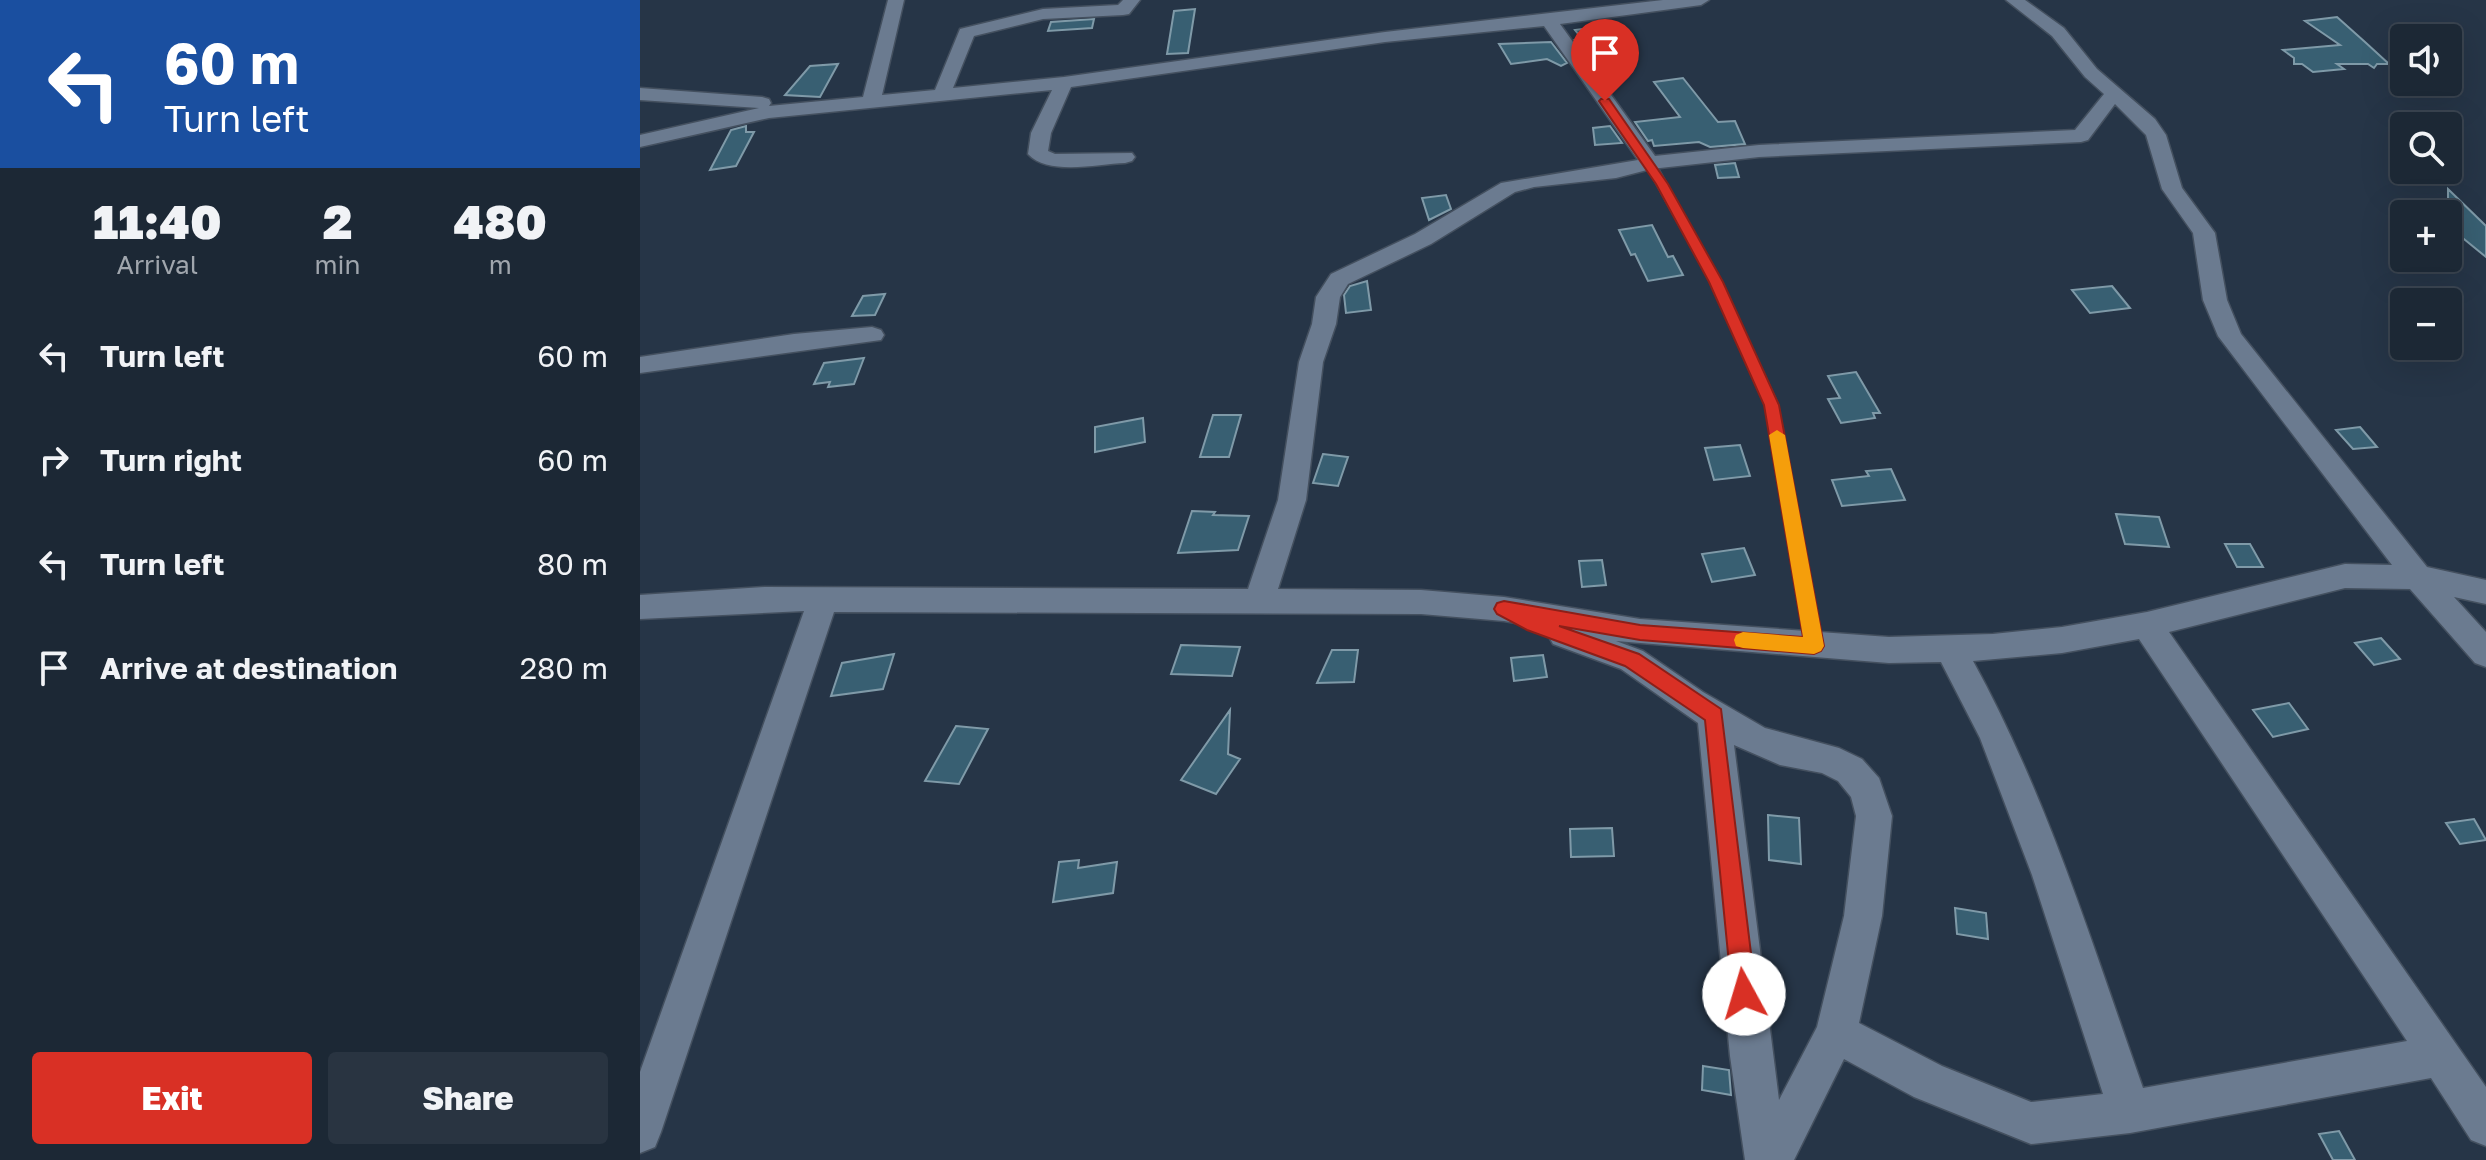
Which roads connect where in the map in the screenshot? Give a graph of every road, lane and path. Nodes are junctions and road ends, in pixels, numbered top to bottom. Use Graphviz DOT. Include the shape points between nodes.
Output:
graph roads {
  1 [pos="896,0"];
  2 [pos="1132,0"];
  3 [pos="1701,0"];
  4 [pos="2014,0"];
  5 [pos="1625,5"];
  6 [pos="1549,20"];
  7 [pos="1064,83"];
  8 [pos="2114,93"];
  9 [pos="640,94"];
  10 [pos="943,96"];
  11 [pos="871,103"];
  12 [pos="812,109"];
  13 [pos="640,141"];
  14 [pos="1125,157"];
  15 [pos="1650,163"];
  16 [pos="872,335"];
  17 [pos="640,365"];
  18 [pos="2418,577"];
  19 [pos="2486,592"];
  20 [pos="1260,599"];
  21 [pos="823,600"];
  22 [pos="640,607"];
  23 [pos="1504,609"];
  24 [pos="2147,625"];
  25 [pos="1814,646"];
  26 [pos="1950,648"];
  27 [pos="2486,654"];
  28 [pos="1714,715"];
  29 [pos="1836,1033"];
  30 [pos="2441,1056"];
  31 [pos="2130,1112"];
  32 [pos="2486,1125"];
  33 [pos="640,1132"];
  34 [pos="1769,1160"];
  1 -- 11 [label="street"];
  2 -- 10 [label="street" via="1123,10 1043,14 966,33"];
  3 -- 5 [label="street"];
  4 -- 8 [label="street" via="2058,32"];
  5 -- 6 [label="street"];
  6 -- 7 [label="street" via="1385,37"];
  6 -- 15 [label="street"];
  7 -- 10 [label="street"];
  7 -- 14 [label="street" via="1041,133 1038,154 1052,160"];
  8 -- 15 [label="street" via="2081,136 1759,151"];
  8 -- 18 [label="street" via="2156,135 2172,189 2204,233 2215,300 2230,336"];
  9 -- 12 [label="street"];
  10 -- 11 [label="street"];
  11 -- 12 [label="street"];
  12 -- 13 [label="street" via="750,115"];
  15 -- 20 [label="street" via="1508,187 1423,239 1339,279 1331,288 1311,362 1292,500"];
  15 -- 25 [label="lane" via="1716,282 1772,405"];
  16 -- 17 [label="street"];
  18 -- 19 [label="street"];
  18 -- 24 [label="street" via="2345,576"];
  18 -- 27 [label="street"];
  20 -- 21 [label="street"];
  20 -- 23 [label="street"];
  21 -- 22 [label="street"];
  21 -- 33 [label="street"];
  23 -- 25 [label="street" via="1640,632"];
  23 -- 28 [label="street" via="1632,660"];
  24 -- 26 [label="street" via="2062,640"];
  24 -- 30 [label="street"];
  25 -- 26 [label="street"];
  26 -- 31 [label="street" via="1996,735"];
  28 -- 29 [label="street" via="1780,750 1827,759 1850,770 1867,789 1874,816 1863,916"];
  28 -- 34 [label="street" via="1751,1056"];
  29 -- 31 [label="street" via="1929,1082 2031,1123"];
  29 -- 34 [label="street"];
  30 -- 31 [label="street"];
  30 -- 32 [label="street"];
}
